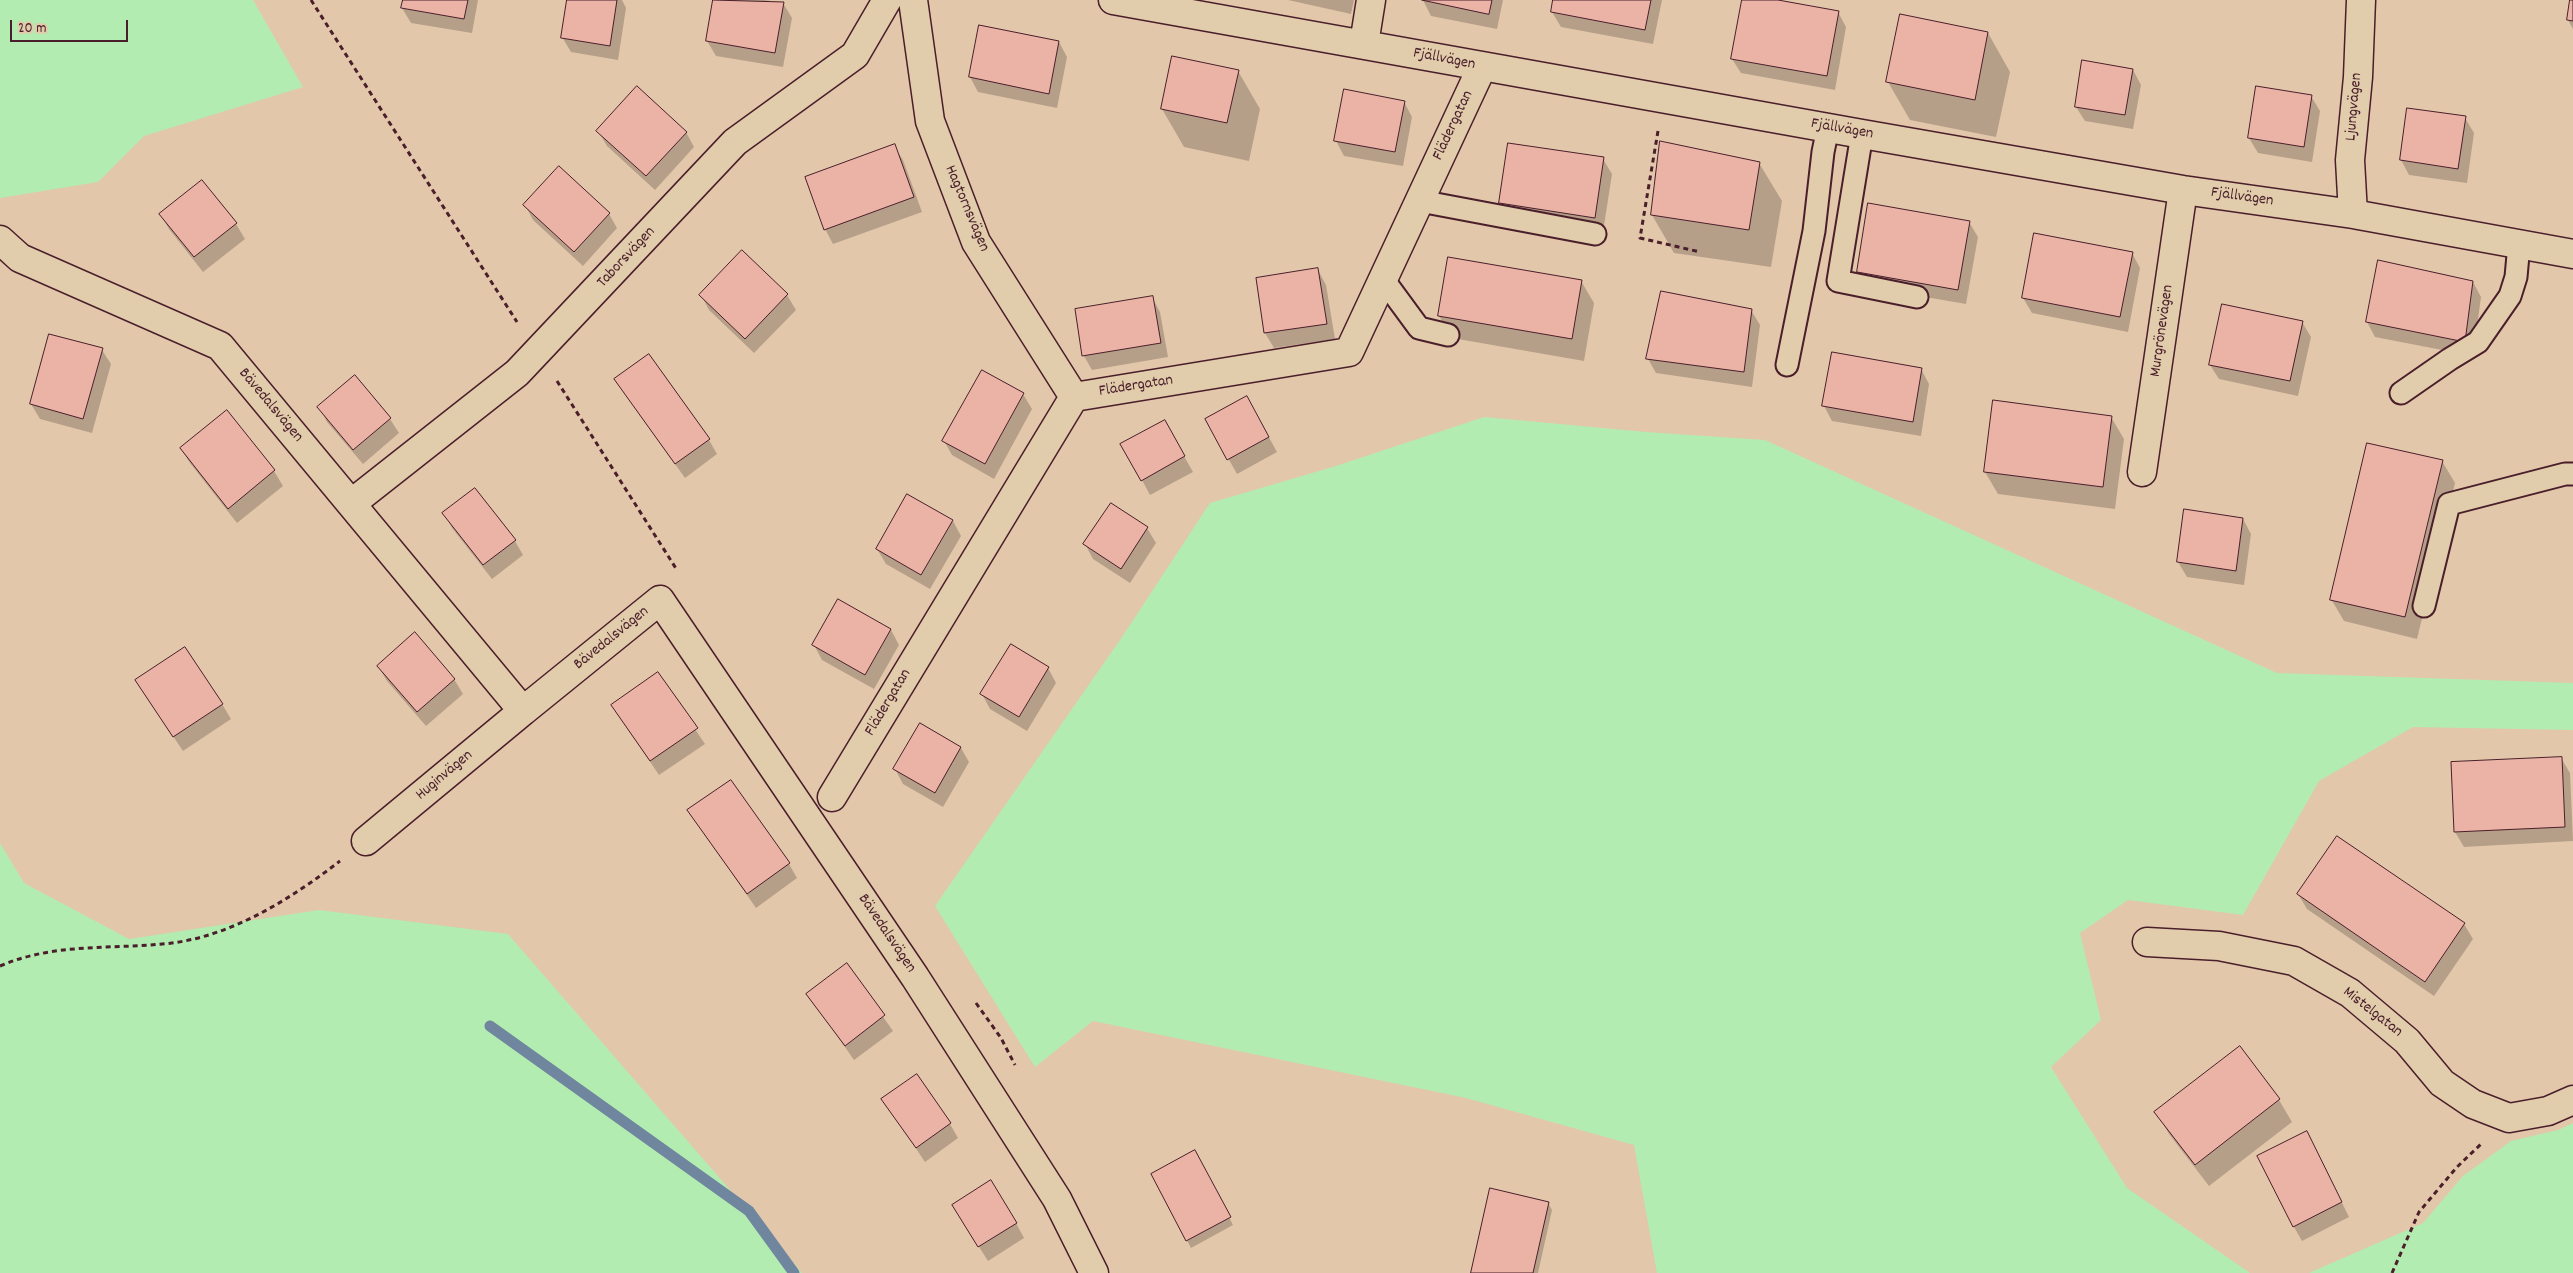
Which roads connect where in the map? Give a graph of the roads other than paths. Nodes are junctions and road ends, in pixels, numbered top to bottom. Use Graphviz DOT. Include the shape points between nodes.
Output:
graph roads {
  1 [pos="887,0"];
  2 [pos="913,0"];
  3 [pos="1113,0"];
  4 [pos="1371,0"];
  5 [pos="2361,0"];
  6 [pos="1364,44"];
  7 [pos="1482,67"];
  8 [pos="1828,128"];
  9 [pos="1862,134"];
  10 [pos="2183,190"];
  11 [pos="1420,200"];
  12 [pos="2353,214"];
  13 [pos="1595,234"];
  14 [pos="0,240"];
  15 [pos="2519,244"];
  16 [pos="2573,254"];
  17 [pos="1383,279"];
  18 [pos="1917,297"];
  19 [pos="1448,335"];
  20 [pos="1787,365"];
  21 [pos="2402,393"];
  22 [pos="1074,397"];
  23 [pos="2142,472"];
  24 [pos="2573,474"];
  25 [pos="352,504"];
  26 [pos="2424,606"];
  27 [pos="523,711"];
  28 [pos="832,797"];
  29 [pos="366,840"];
  30 [pos="2147,942"];
  31 [pos="2573,1100"];
  32 [pos="1094,1273"];
  1 -- 25 [label="street, Taborsvägen" via="854,55 735,142 517,373"];
  2 -- 22 [label="street, Hagtornsvägen" via="930,121 976,242"];
  3 -- 6 [label="street, Fjällvägen"];
  4 -- 6 [label="street"];
  5 -- 12 [label="street, Ljungvägen" via="2350,160"];
  6 -- 7 [label="street, Fjällvägen"];
  7 -- 8 [label="street, Fjällvägen"];
  7 -- 11 [label="street, Flädergatan"];
  8 -- 9 [label="street, Fjällvägen"];
  8 -- 20 [label="lane" via="1814,231"];
  9 -- 10 [label="street, Fjällvägen"];
  9 -- 18 [label="lane" via="1838,281"];
  10 -- 12 [label="street, Fjällvägen"];
  10 -- 23 [label="street, Murgrönevägen"];
  11 -- 13 [label="lane"];
  11 -- 17 [label="street, Flädergatan"];
  12 -- 15 [label="street, Fjällvägen"];
  14 -- 25 [label="street, Bävedalsvägen" via="20,258 220,346"];
  15 -- 16 [label="street, Fjällvägen"];
  15 -- 21 [label="lane" via="2516,277 2510,296 2478,342"];
  17 -- 19 [label="lane" via="1419,328"];
  17 -- 22 [label="street, Flädergatan" via="1349,352"];
  22 -- 28 [label="street, Flädergatan"];
  24 -- 26 [label="lane" via="2449,504"];
  25 -- 27 [label="street, Bävedalsvägen"];
  27 -- 29 [label="street, Huginvägen"];
  27 -- 32 [label="street, Bävedalsvägen" via="660,600 915,977 1057,1199"];
  30 -- 31 [label="street, Mistelgatan" via="2219,946 2294,961 2350,993 2407,1041 2442,1082 2473,1104 2508,1118 2548,1111"];
}
